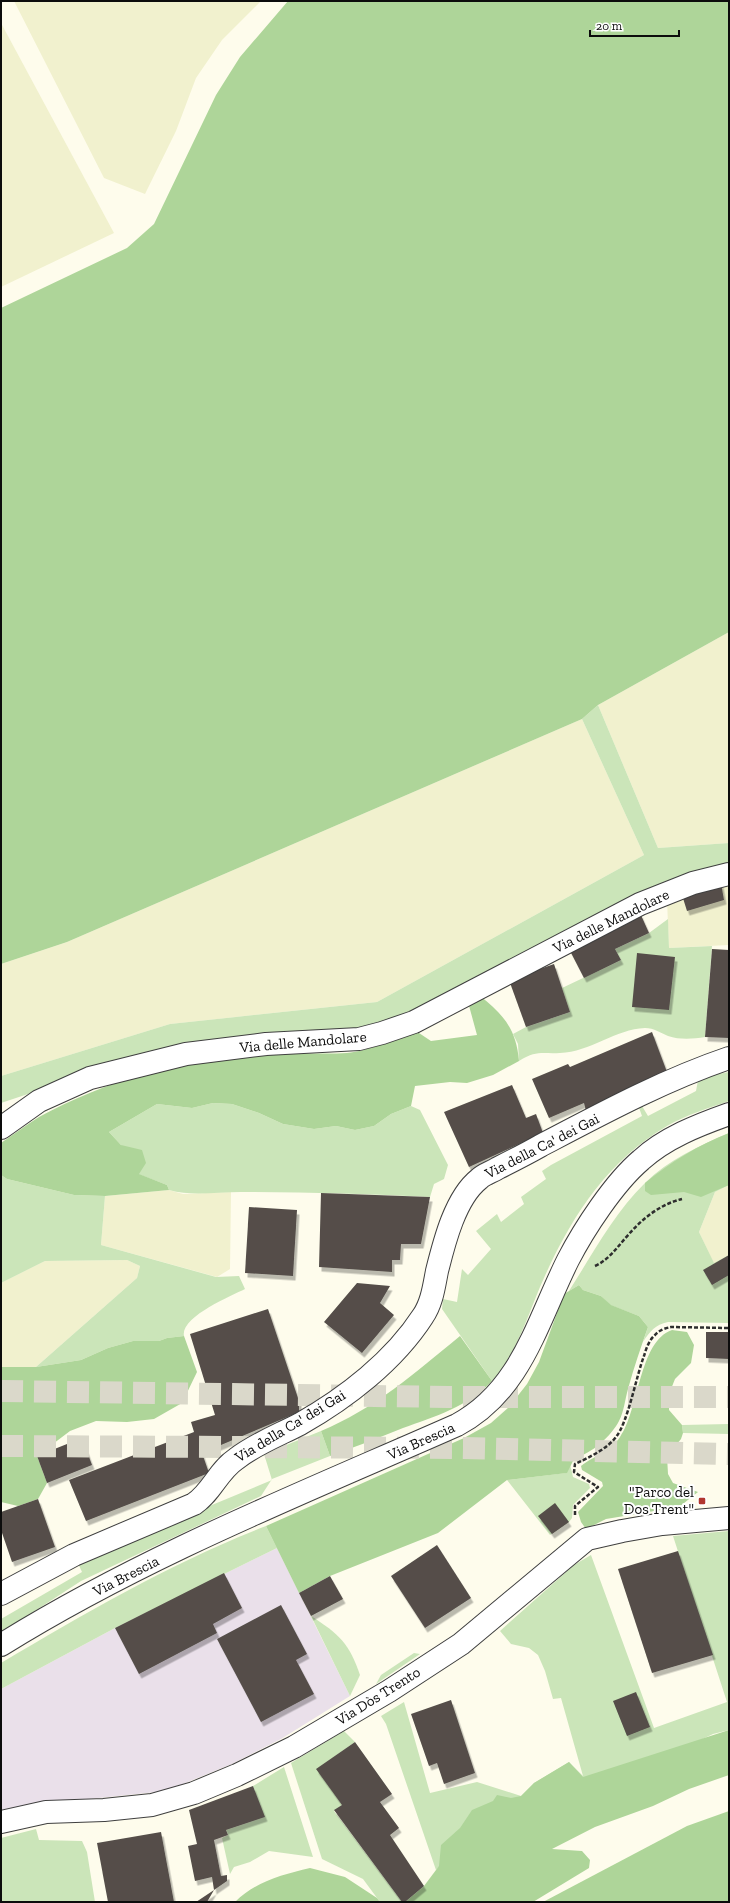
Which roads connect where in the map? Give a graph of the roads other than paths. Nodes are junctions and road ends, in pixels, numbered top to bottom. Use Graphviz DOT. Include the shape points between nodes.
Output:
graph roads {
  1 [pos="729,874"];
  2 [pos="729,1058"];
  3 [pos="729,1114"];
  4 [pos="1,1128"];
  5 [pos="729,1518"];
  6 [pos="1,1594"];
  7 [pos="1,1645"];
  8 [pos="1,1822"];
  1 -- 4 [label="street, Via delle Mandolare" via="693,883 640,904 414,1022 359,1039 266,1044 186,1054 90,1078 39,1101"];
  2 -- 6 [label="street, Via della Ca' dei Gai" via="698,1068 577,1127 479,1179 466,1193 454,1216 424,1315 404,1341 381,1364 321,1411 247,1451 229,1464 209,1491 194,1504 74,1555"];
  3 -- 7 [label="street, Via Brescia" via="674,1137 641,1160 626,1175 588,1224 511,1377 474,1415 457,1425 212,1532 51,1614"];
  5 -- 8 [label="street, Via Dòs Trento" via="662,1524 587,1540 480,1629 428,1665 294,1747 194,1793 152,1805 46,1812"];
}
